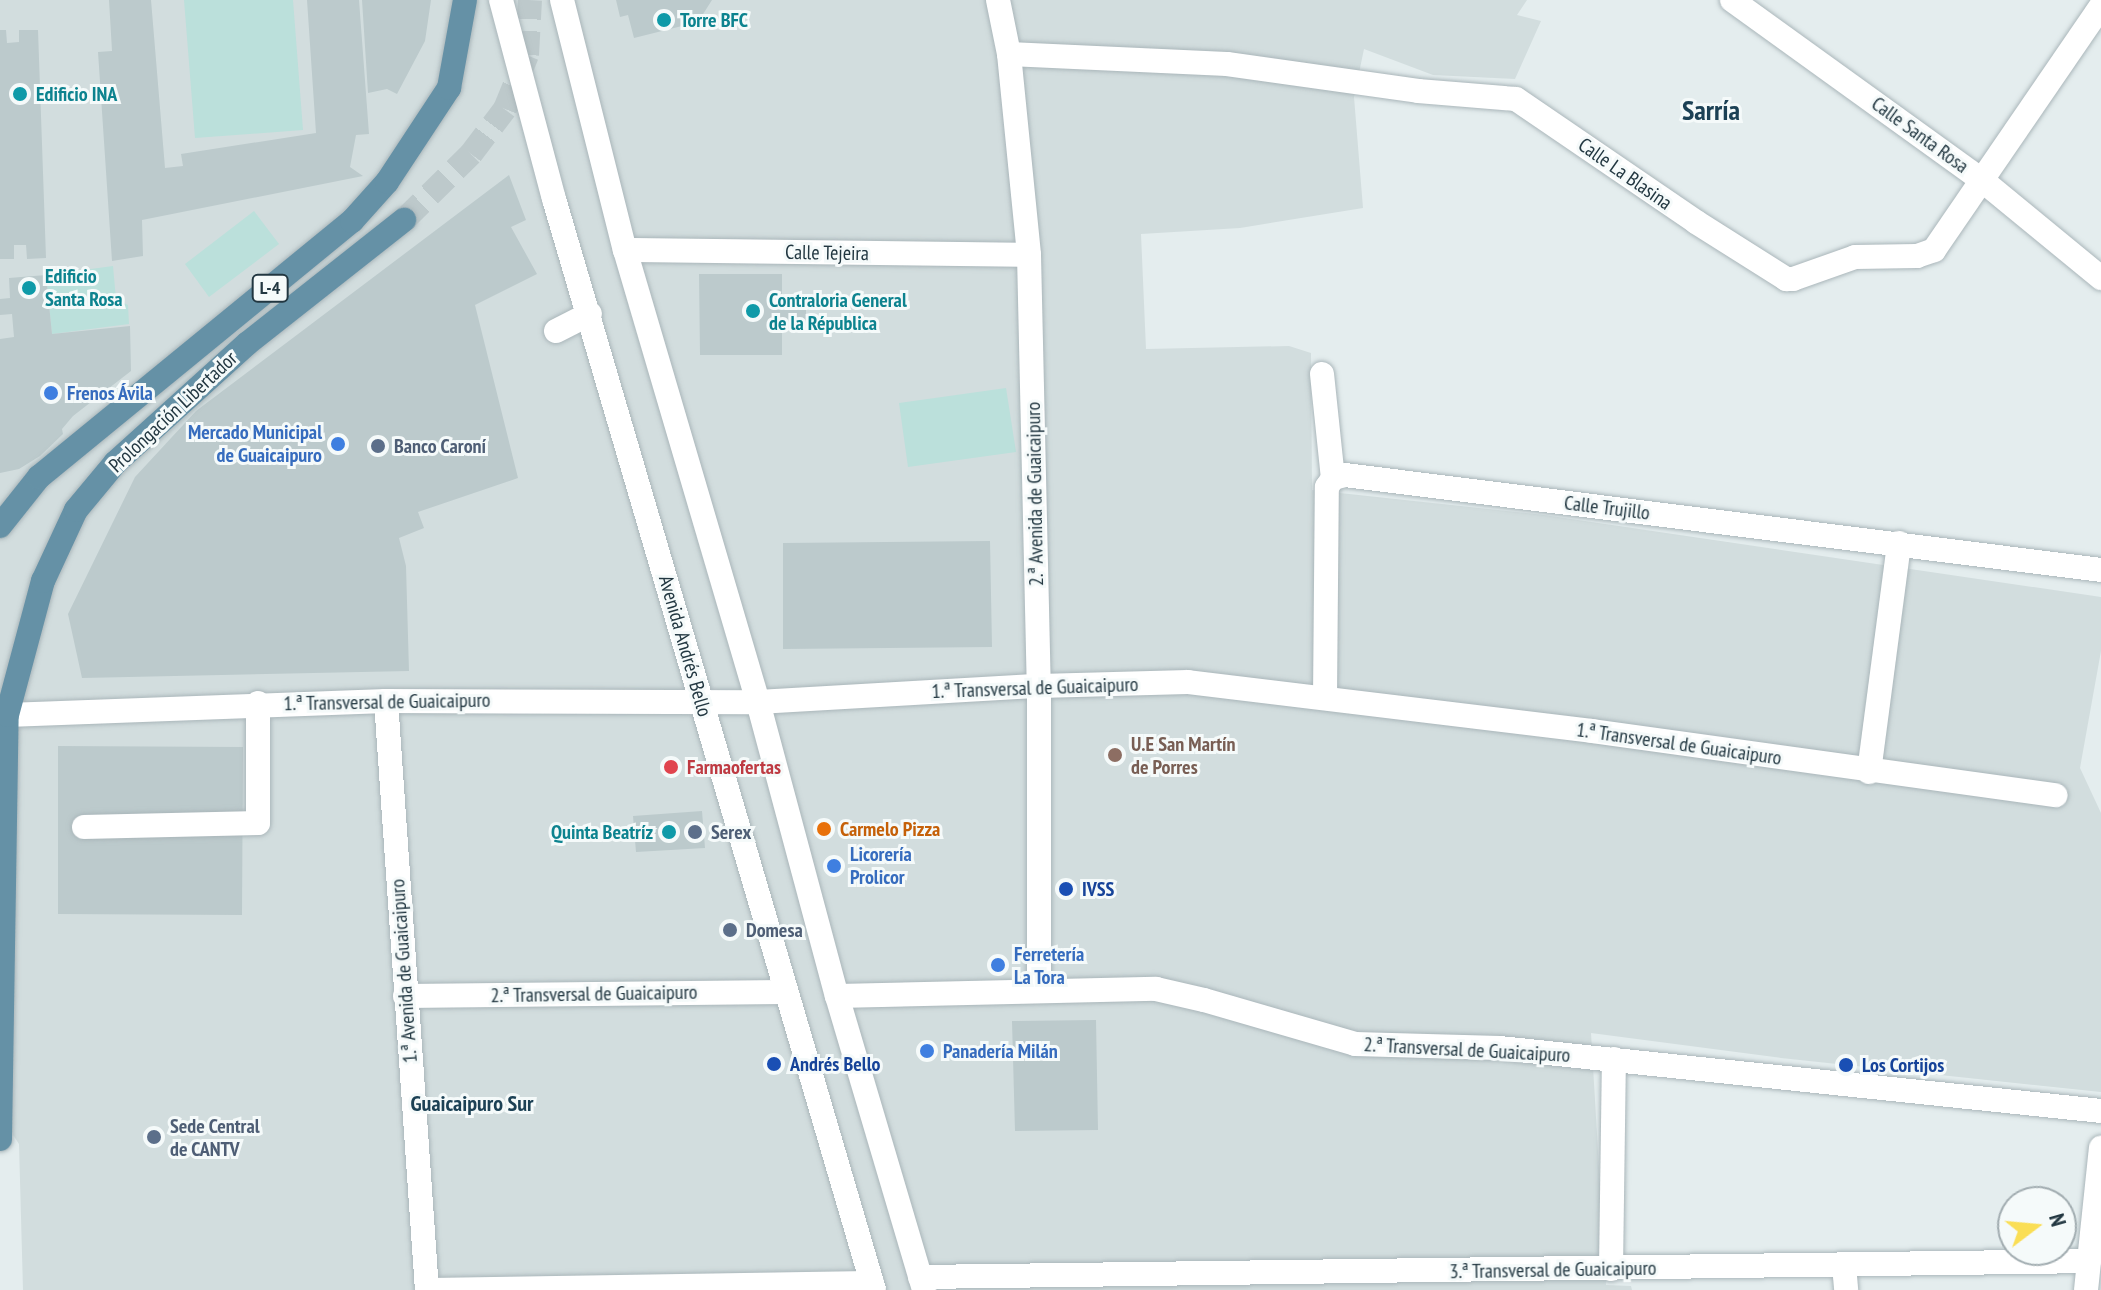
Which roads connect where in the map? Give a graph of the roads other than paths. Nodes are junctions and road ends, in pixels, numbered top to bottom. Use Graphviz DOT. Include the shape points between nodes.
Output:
graph roads {
  1 [pos="465,0"];
  2 [pos="501,0"];
  3 [pos="998,0"];
  4 [pos="1732,0"];
  5 [pos="2096,7"];
  6 [pos="566,8"];
  7 [pos="1009,54"];
  8 [pos="1983,181"];
  9 [pos="404,220"];
  10 [pos="625,250"];
  11 [pos="1029,255"];
  12 [pos="2101,278"];
  13 [pos="590,314"];
  14 [pos="556,331"];
  15 [pos="1322,374"];
  16 [pos="39,477"];
  17 [pos="1333,478"];
  18 [pos="0,492"];
  19 [pos="0,526"];
  20 [pos="1899,543"];
  21 [pos="2101,570"];
  22 [pos="1039,686"];
  23 [pos="1325,698"];
  24 [pos="701,700"];
  25 [pos="386,701"];
  26 [pos="758,702"];
  27 [pos="258,703"];
  28 [pos="7,715"];
  29 [pos="1869,772"];
  30 [pos="2056,795"];
  31 [pos="84,827"];
  32 [pos="1039,989"];
  33 [pos="784,992"];
  34 [pos="405,996"];
  35 [pos="837,996"];
  36 [pos="1614,1059"];
  37 [pos="2101,1111"];
  38 [pos="0,1139"];
  39 [pos="2101,1148"];
  40 [pos="2089,1261"];
  41 [pos="1844,1265"];
  42 [pos="1611,1269"];
  43 [pos="922,1284"];
  44 [pos="873,1286"];
  45 [pos="427,1290"];
  46 [pos="1846,1290"];
  47 [pos="2086,1290"];
  1 -- 16 [label="main road, Prolongación Libertador / L-4" via="449,88 387,182 352,221"];
  2 -- 13 [label="street, Avenida Andrés Bello"];
  3 -- 7 [label="street, 2.ª Avenida de Guaicaipuro"];
  4 -- 8 [label="street, Calle Santa Rosa"];
  5 -- 8 [label="street, Calle La Blasina"];
  6 -- 10 [label="street"];
  7 -- 8 [label="street, Calle La Blasina" via="1227,64 1516,99 1786,279 1855,257 1926,255"];
  7 -- 11 [label="street, 2.ª Avenida de Guaicaipuro"];
  8 -- 12 [label="street, Calle Santa Rosa"];
  9 -- 28 [label="main road, Prolongación Libertador / L-4" via="248,343 115,463 76,510 43,581"];
  10 -- 11 [label="street, Calle Tejeira"];
  10 -- 26 [label="street"];
  11 -- 22 [label="street, 2.ª Avenida de Guaicaipuro"];
  13 -- 14 [label="street"];
  13 -- 24 [label="street, Avenida Andrés Bello"];
  15 -- 17 [label="street"];
  16 -- 18 [label="main road"];
  16 -- 19 [label="main road, Prolongación Libertador / L-4"];
  17 -- 20 [label="street, Calle Trujillo" via="1345,475"];
  17 -- 23 [label="street" via="1327,487"];
  20 -- 21 [label="street, Calle Trujillo"];
  20 -- 29 [label="street"];
  22 -- 23 [label="street, 1.ª Transversal de Guaicaipuro" via="1188,682"];
  22 -- 26 [label="street, 1.ª Transversal de Guaicaipuro"];
  22 -- 32 [label="street, 2.ª Avenida de Guaicaipuro"];
  23 -- 29 [label="street, 1.ª Transversal de Guaicaipuro"];
  24 -- 25 [label="street, 1.ª Transversal de Guaicaipuro"];
  24 -- 26 [label="street, 1.ª Transversal de Guaicaipuro"];
  24 -- 33 [label="street, Avenida Andrés Bello"];
  25 -- 27 [label="street, 1.ª Transversal de Guaicaipuro"];
  25 -- 34 [label="street, 1.ª Avenida de Guaicaipuro"];
  26 -- 35 [label="street"];
  27 -- 28 [label="street, 1.ª Transversal de Guaicaipuro"];
  27 -- 31 [label="street" via="258,823"];
  28 -- 38 [label="main road, Prolongación Libertador / L-4"];
  29 -- 30 [label="street, 1.ª Transversal de Guaicaipuro"];
  32 -- 35 [label="street, 2.ª Transversal de Guaicaipuro"];
  32 -- 36 [label="street, 2.ª Transversal de Guaicaipuro" via="1156,989 1355,1044 1485,1046"];
  33 -- 34 [label="street, 2.ª Transversal de Guaicaipuro"];
  33 -- 44 [label="street, Avenida Andrés Bello"];
  34 -- 45 [label="street, 1.ª Avenida de Guaicaipuro"];
  35 -- 43 [label="street"];
  36 -- 37 [label="street, 2.ª Transversal de Guaicaipuro"];
  36 -- 42 [label="street"];
  39 -- 40 [label="street"];
  40 -- 41 [label="street, 3.ª Transversal de Guaicaipuro"];
  40 -- 47 [label="street"];
  41 -- 42 [label="street, 3.ª Transversal de Guaicaipuro"];
  41 -- 46 [label="street"];
  42 -- 43 [label="street, 3.ª Transversal de Guaicaipuro"];
  44 -- 45 [label="street"];
}
